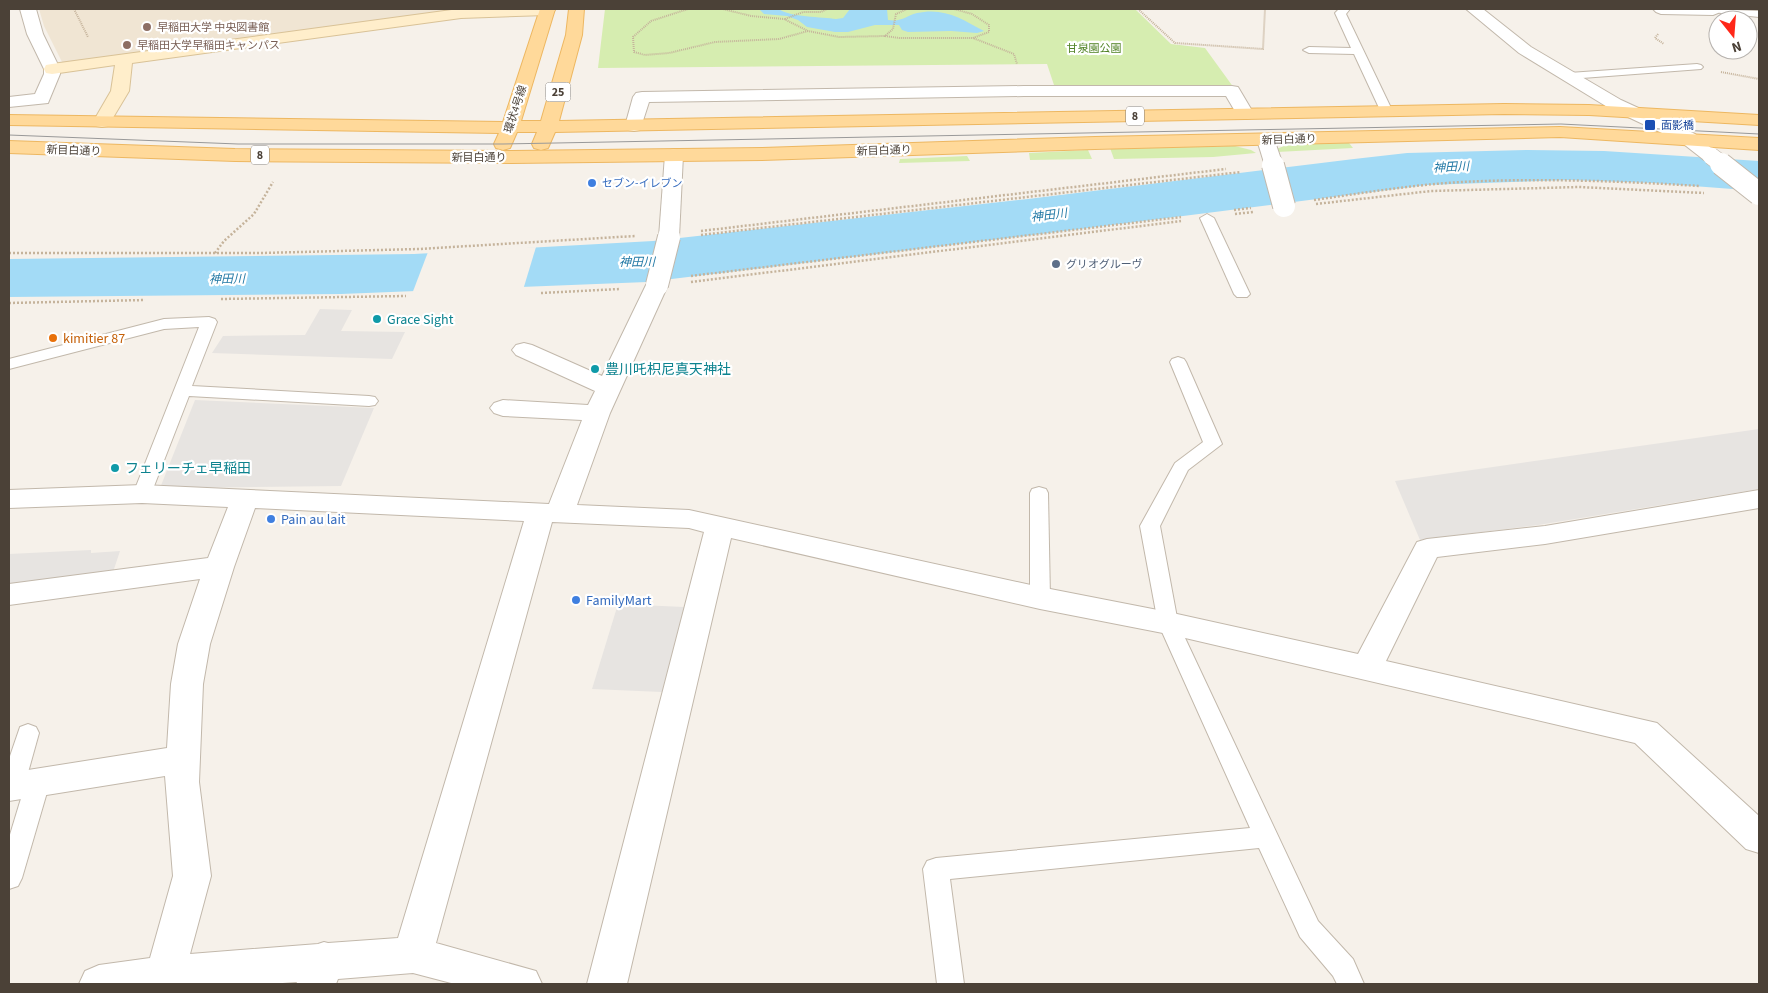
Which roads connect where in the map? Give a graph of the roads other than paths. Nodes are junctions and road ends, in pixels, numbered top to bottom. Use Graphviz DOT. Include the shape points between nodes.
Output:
graph roads {
  1 [pos="28,9"];
  2 [pos="547,9"];
  3 [pos="577,9"];
  4 [pos="1345,9"];
  5 [pos="1474,9"];
  6 [pos="1661,9"];
  7 [pos="1713,10"];
  8 [pos="1310,50"];
  9 [pos="1358,51"];
  10 [pos="124,59"];
  11 [pos="1697,67"];
  12 [pos="52,69"];
  13 [pos="1569,76"];
  14 [pos="9,102"];
  15 [pos="1386,110"];
  16 [pos="1632,112"];
  17 [pos="1245,114"];
  18 [pos="9,120"];
  19 [pos="1759,120"];
  20 [pos="102,122"];
  21 [pos="634,126"];
  22 [pos="548,127"];
  23 [pos="510,128"];
  24 [pos="1688,138"];
  25 [pos="1266,140"];
  26 [pos="1759,144"];
  27 [pos="9,148"];
  28 [pos="674,155"];
  29 [pos="512,157"];
  30 [pos="1759,195"];
  31 [pos="1284,207"];
  32 [pos="1207,218"];
  33 [pos="1242,294"];
  34 [pos="524,350"];
  35 [pos="1178,362"];
  36 [pos="9,364"];
  37 [pos="608,388"];
  38 [pos="182,391"];
  39 [pos="368,401"];
  40 [pos="502,408"];
  41 [pos="597,413"];
  42 [pos="1039,493"];
  43 [pos="142,494"];
  44 [pos="245,498"];
  45 [pos="9,499"];
  46 [pos="1759,499"];
  47 [pos="550,513"];
  48 [pos="719,527"];
  49 [pos="219,567"];
  50 [pos="9,594"];
  51 [pos="1040,598"];
  52 [pos="1168,623"];
  53 [pos="1366,669"];
  54 [pos="28,733"];
  55 [pos="183,759"];
  56 [pos="20,786"];
  57 [pos="1268,837"];
  58 [pos="1759,838"];
  59 [pos="9,878"];
  60 [pos="413,955"];
  61 [pos="320,972"];
  62 [pos="165,974"];
  63 [pos="100,984"];
  64 [pos="522,984"];
  65 [pos="608,984"];
  66 [pos="950,984"];
  67 [pos="1350,984"];
  1 -- 12 [label="street" via="35,34"];
  2 -- 10 [label="street" via="461,13"];
  2 -- 23 [label="main road, 環状4号線 / 25"];
  3 -- 22 [label="main road, 環状4号線 / 25" via="574,35"];
  4 -- 9 [label="lane" via="1340,13"];
  5 -- 13 [label="street" via="1525,50"];
  6 -- 7 [label="street"];
  8 -- 9 [label="lane"];
  9 -- 15 [label="lane"];
  10 -- 12 [label="street"];
  10 -- 20 [label="street" via="120,91"];
  11 -- 13 [label="lane"];
  12 -- 14 [label="street" via="42,99"];
  13 -- 16 [label="street"];
  15 -- 16 [label="main road, 新目白通り / 8"];
  15 -- 17 [label="main road, 新目白通り / 8"];
  16 -- 19 [label="main road, 新目白通り / 8"];
  16 -- 24 [label="street"];
  17 -- 21 [label="main road, 新目白通り / 8"];
  17 -- 21 [label="street" via="1232,91 642,97"];
  18 -- 20 [label="main road, 新目白通り / 8"];
  20 -- 23 [label="main road, 新目白通り / 8"];
  21 -- 22 [label="main road, 新目白通り / 8"];
  22 -- 23 [label="main road, 新目白通り / 8"];
  22 -- 29 [label="main road, 環状4号線 / 25" via="542,144"];
  23 -- 29 [label="main road, 環状4号線 / 25" via="502,144"];
  24 -- 25 [label="main road, 新目白通り / 8" via="1560,132"];
  24 -- 26 [label="main road, 新目白通り / 8"];
  24 -- 30 [label="street, bridge"];
  25 -- 28 [label="main road, 新目白通り / 8"];
  25 -- 31 [label="street, bridge"];
  27 -- 29 [label="main road, 新目白通り / 8" via="235,155"];
  28 -- 29 [label="main road, 新目白通り / 8"];
  28 -- 37 [label="street, bridge" via="669,236 656,285"];
  32 -- 33 [label="lane"];
  34 -- 37 [label="street"];
  35 -- 52 [label="lane" via="1213,444 1181,467 1150,526"];
  36 -- 38 [label="lane" via="164,324 209,322"];
  37 -- 41 [label="street"];
  38 -- 39 [label="lane"];
  38 -- 43 [label="lane"];
  40 -- 41 [label="street"];
  41 -- 47 [label="street"];
  42 -- 51 [label="lane"];
  43 -- 44 [label="street"];
  43 -- 45 [label="street"];
  44 -- 47 [label="street"];
  44 -- 49 [label="street"];
  46 -- 53 [label="street" via="1545,535 1428,549"];
  47 -- 48 [label="street" via="689,519"];
  47 -- 60 [label="street"];
  48 -- 51 [label="street"];
  48 -- 65 [label="street"];
  49 -- 50 [label="street"];
  49 -- 55 [label="street" via="194,644 187,684"];
  51 -- 52 [label="street"];
  52 -- 53 [label="street"];
  52 -- 57 [label="lane"];
  53 -- 58 [label="street" via="1645,732"];
  54 -- 56 [label="lane"];
  55 -- 56 [label="street"];
  55 -- 62 [label="street" via="182,782 192,876"];
  56 -- 59 [label="lane"];
  57 -- 66 [label="lane" via="936,869"];
  57 -- 67 [label="lane" via="1309,928 1343,968"];
  60 -- 61 [label="street"];
  60 -- 64 [label="street"];
  61 -- 62 [label="street"];
  62 -- 63 [label="street"];
}
